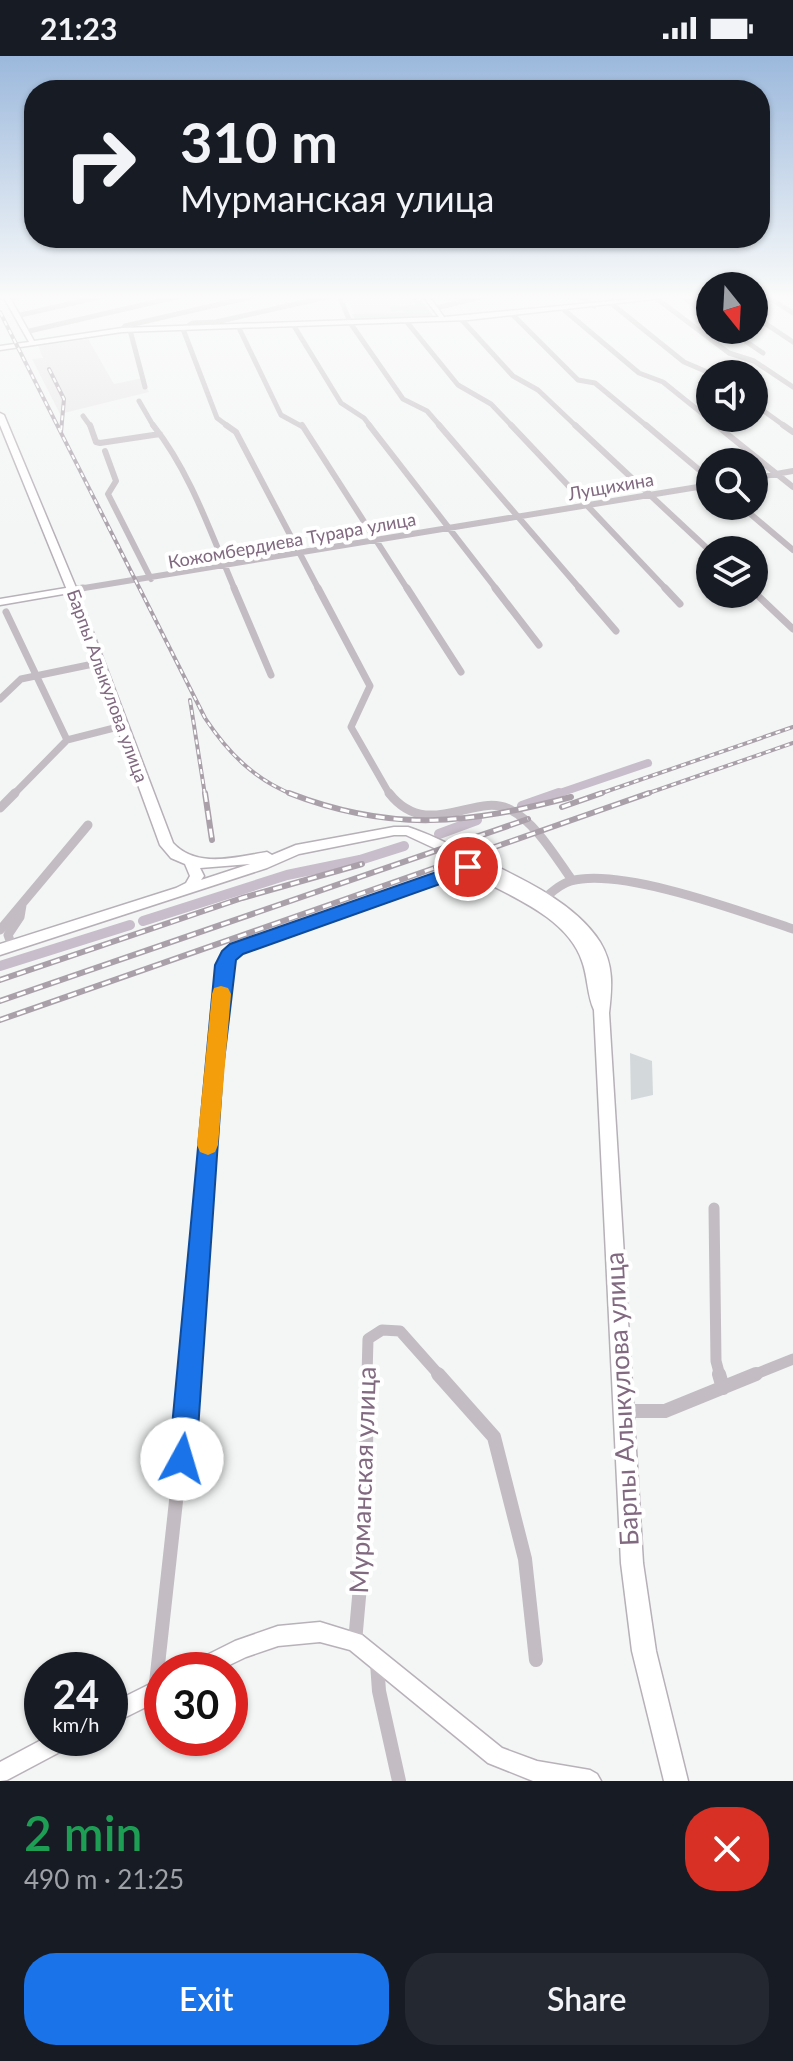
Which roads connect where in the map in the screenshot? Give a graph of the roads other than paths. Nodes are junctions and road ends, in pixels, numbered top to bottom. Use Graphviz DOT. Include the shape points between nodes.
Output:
graph roads {
  1 [pos="142,376"];
  2 [pos="201,376"];
  3 [pos="262,376"];
  4 [pos="325,376"];
  5 [pos="387,376"];
  6 [pos="451,376"];
  7 [pos="514,376"];
  8 [pos="574,376"];
  9 [pos="648,376"];
  10 [pos="145,387"];
  11 [pos="139,401"];
  12 [pos="768,414"];
  13 [pos="0,415"];
  14 [pos="83,416"];
  15 [pos="793,432"];
  16 [pos="160,434"];
  17 [pos="105,451"];
  18 [pos="696,470"];
  19 [pos="793,471"];
  20 [pos="776,474"];
  21 [pos="768,475"];
  22 [pos="696,485"];
  23 [pos="793,487"];
  24 [pos="651,495"];
  25 [pos="585,506"];
  26 [pos="517,517"];
  27 [pos="758,520"];
  28 [pos="448,529"];
  29 [pos="696,538"];
  30 [pos="377,541"];
  31 [pos="793,550"];
  32 [pos="299,554"];
  33 [pos="223,567"];
  34 [pos="151,579"];
  35 [pos="72,590"];
  36 [pos="11,600"];
  37 [pos="0,602"];
  38 [pos="680,604"];
  39 [pos="768,605"];
  40 [pos="3,615"];
  41 [pos="793,629"];
  42 [pos="616,631"];
  43 [pos="539,645"];
  44 [pos="98,663"];
  45 [pos="461,672"];
  46 [pos="271,675"];
  47 [pos="34,676"];
  48 [pos="0,699"];
  49 [pos="122,726"];
  50 [pos="67,740"];
  51 [pos="0,808"];
  52 [pos="88,825"];
  53 [pos="281,856"];
  54 [pos="190,862"];
  55 [pos="468,867"];
  56 [pos="572,880"];
  57 [pos="181,892"];
  58 [pos="542,901"];
  59 [pos="22,905"];
  60 [pos="793,929"];
  61 [pos="0,930"];
  62 [pos="6,948"];
  63 [pos="714,1208"];
  64 [pos="793,1359"];
  65 [pos="723,1388"];
  66 [pos="621,1411"];
  67 [pos="355,1642"];
  68 [pos="162,1652"];
  69 [pos="234,1652"];
  70 [pos="377,1658"];
  71 [pos="536,1660"];
  72 [pos="32,1756"];
  73 [pos="0,1773"];
  74 [pos="399,1781"];
  75 [pos="590,1781"];
  76 [pos="676,1781"];
  1 -- 10 [label="street"];
  2 -- 32 [label="street" via="217,418 236,432"];
  3 -- 30 [label="street" via="281,415 302,425"];
  4 -- 28 [label="street" via="341,403 364,418"];
  5 -- 26 [label="street" via="403,399 427,411"];
  6 -- 25 [label="street" via="491,404"];
  7 -- 24 [label="street" via="538,390"];
  8 -- 18 [label="street" via="603,389"];
  9 -- 20 [label="street" via="663,382"];
  11 -- 16 [label="street"];
  12 -- 15 [label="street"];
  13 -- 35 [label="main road, Барпы Алыкулова улица"];
  14 -- 16 [label="street" via="96,442"];
  16 -- 33 [label="street" via="185,473"];
  17 -- 34 [label="street" via="116,481 108,494"];
  19 -- 20 [label="street"];
  20 -- 21 [label="street"];
  20 -- 23 [label="street"];
  22 -- 24 [label="street, Лущихина"];
  24 -- 25 [label="street, Лущихина"];
  24 -- 29 [label="street"];
  25 -- 26 [label="street, Лущихина"];
  25 -- 38 [label="street"];
  26 -- 28 [label="street, Кожомбердиева Турара улица"];
  26 -- 42 [label="street"];
  27 -- 31 [label="street"];
  28 -- 30 [label="street, Кожомбердиева Турара улица"];
  28 -- 43 [label="street"];
  30 -- 32 [label="street, Кожомбердиева Турара улица"];
  30 -- 45 [label="street"];
  32 -- 33 [label="street, Кожомбердиева Турара улица"];
  32 -- 56 [label="street" via="370,686 351,727 396,803 419,814 449,817 505,806 554,852"];
  33 -- 34 [label="street, Кожомбердиева Турара улица"];
  33 -- 46 [label="street"];
  34 -- 35 [label="street, Кожомбердиева Турара улица"];
  35 -- 36 [label="main road"];
  35 -- 44 [label="main road, Барпы Алыкулова улица"];
  36 -- 37 [label="main road"];
  36 -- 40 [label="street"];
  39 -- 41 [label="street"];
  40 -- 47 [label="street"];
  44 -- 47 [label="street"];
  44 -- 49 [label="main road, Барпы Алыкулова улица"];
  47 -- 48 [label="street" via="21,679"];
  47 -- 50 [label="street"];
  49 -- 50 [label="street"];
  49 -- 54 [label="main road, Барпы Алыкулова улица" via="164,838 175,854"];
  50 -- 51 [label="street"];
  52 -- 59 [label="street"];
  53 -- 54 [label="main road"];
  53 -- 55 [label="main road" via="324,855 400,839"];
  53 -- 57 [label="main road"];
  53 -- 58 [label="main road" via="401,830 486,866"];
  54 -- 57 [label="main road" via="197,876"];
  55 -- 58 [label="main road"];
  55 -- 68 [label="street" via="237,949 224,965"];
  56 -- 58 [label="street"];
  56 -- 60 [label="street" via="604,879"];
  57 -- 62 [label="main road"];
  58 -- 66 [label="main road, Барпы Алыкулова улица" via="582,947 601,1013"];
  59 -- 61 [label="street"];
  59 -- 62 [label="street"];
  63 -- 65 [label="street" via="716,1361"];
  64 -- 65 [label="street"];
  65 -- 66 [label="street" via="665,1411"];
  66 -- 76 [label="main road, Барпы Алыкулова улица" via="644,1651"];
  67 -- 69 [label="main road" via="320,1632 278,1636"];
  67 -- 70 [label="main road"];
  67 -- 71 [label="street, Мурманская улица" via="365,1530 368,1339 392,1329 400,1331 494,1437 525,1559"];
  70 -- 74 [label="street"];
  70 -- 75 [label="main road" via="495,1756 537,1772"];
  72 -- 73 [label="main road"];
}
